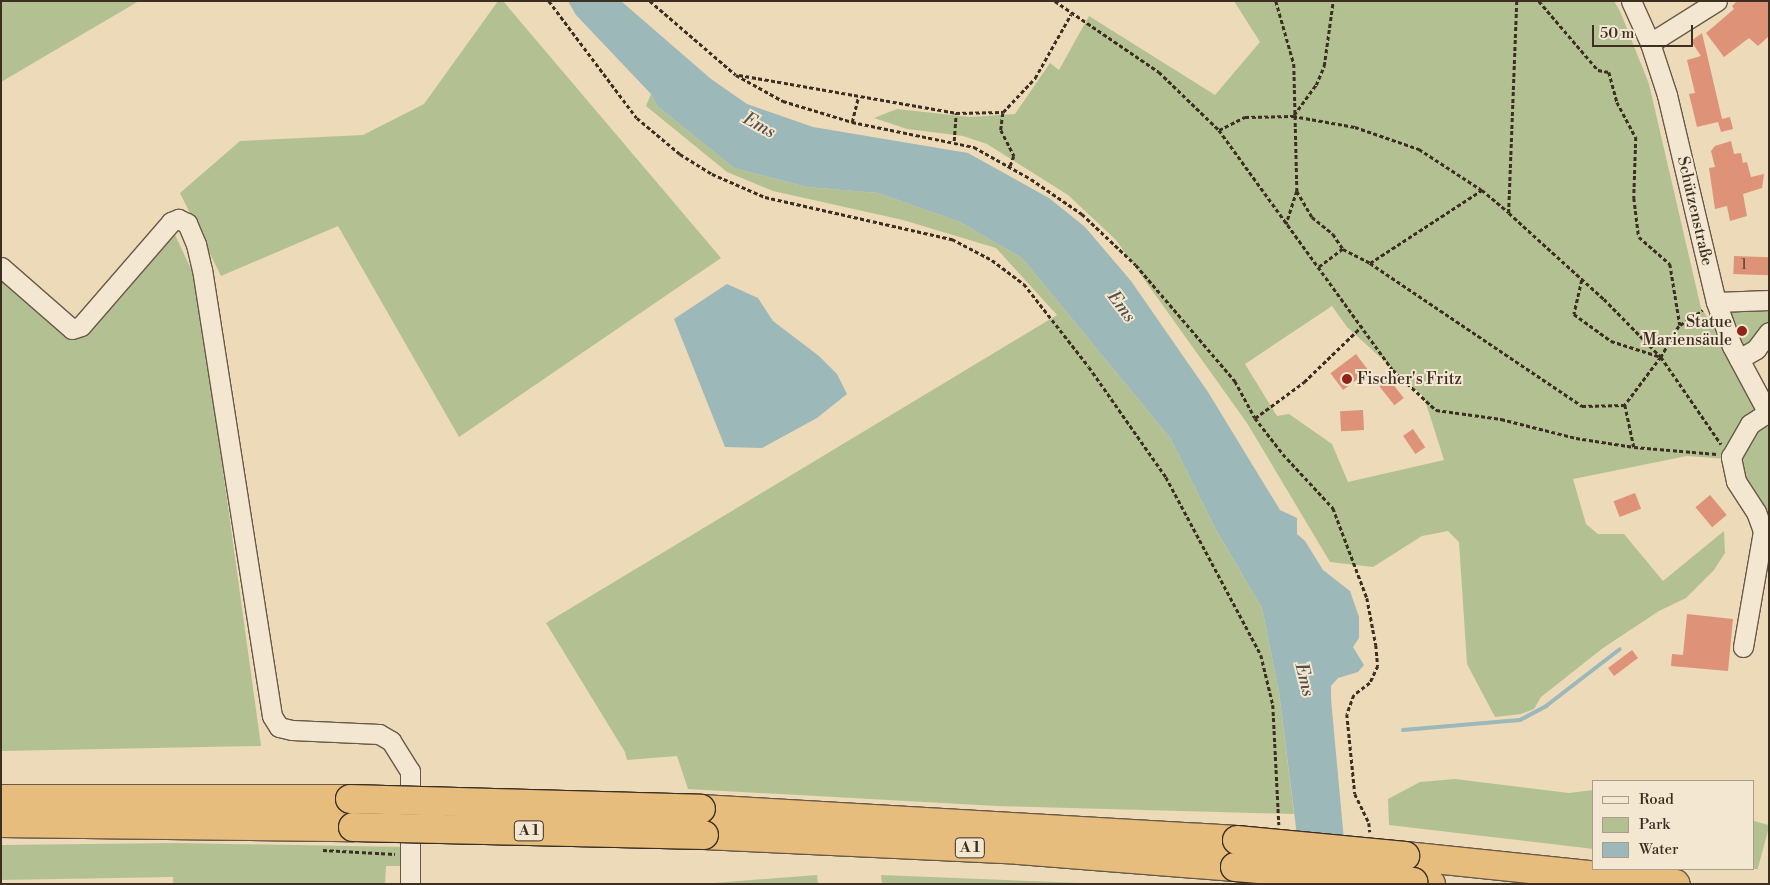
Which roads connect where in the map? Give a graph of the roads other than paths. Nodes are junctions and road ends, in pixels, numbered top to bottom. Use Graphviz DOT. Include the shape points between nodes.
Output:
graph roads {
  1 [pos="1631,1"];
  2 [pos="1717,1"];
  3 [pos="1650,43"];
  4 [pos="1,267"];
  5 [pos="1769,300"];
  6 [pos="1711,305"];
  7 [pos="1769,332"];
  8 [pos="1738,359"];
  9 [pos="1768,414"];
  10 [pos="1743,647"];
  11 [pos="1,799"];
  12 [pos="1,823"];
  13 [pos="1422,883"];
  14 [pos="410,884"];
  15 [pos="1676,884"];
  1 -- 3 [label="street, Schützenstraße"];
  2 -- 3 [label="street"];
  3 -- 6 [label="street, Schützenstraße" via="1671,113"];
  4 -- 14 [label="street" via="72,329 81,326 171,222 178,219 187,223 202,269 272,716 279,727 379,734 391,742 410,771"];
  5 -- 6 [label="street"];
  6 -- 8 [label="street, Schützenstraße"];
  7 -- 8 [label="street" via="1756,349"];
  8 -- 9 [label="street, Schützenstraße"];
  9 -- 10 [label="street" via="1750,424 1730,457 1736,481 1756,512 1763,531"];
  11 -- 15 [label="highway, A 1, bridge" via="350,800 701,809 1238,840"];
  12 -- 13 [label="highway, A 1, bridge" via="704,835 1019,850"];
}
